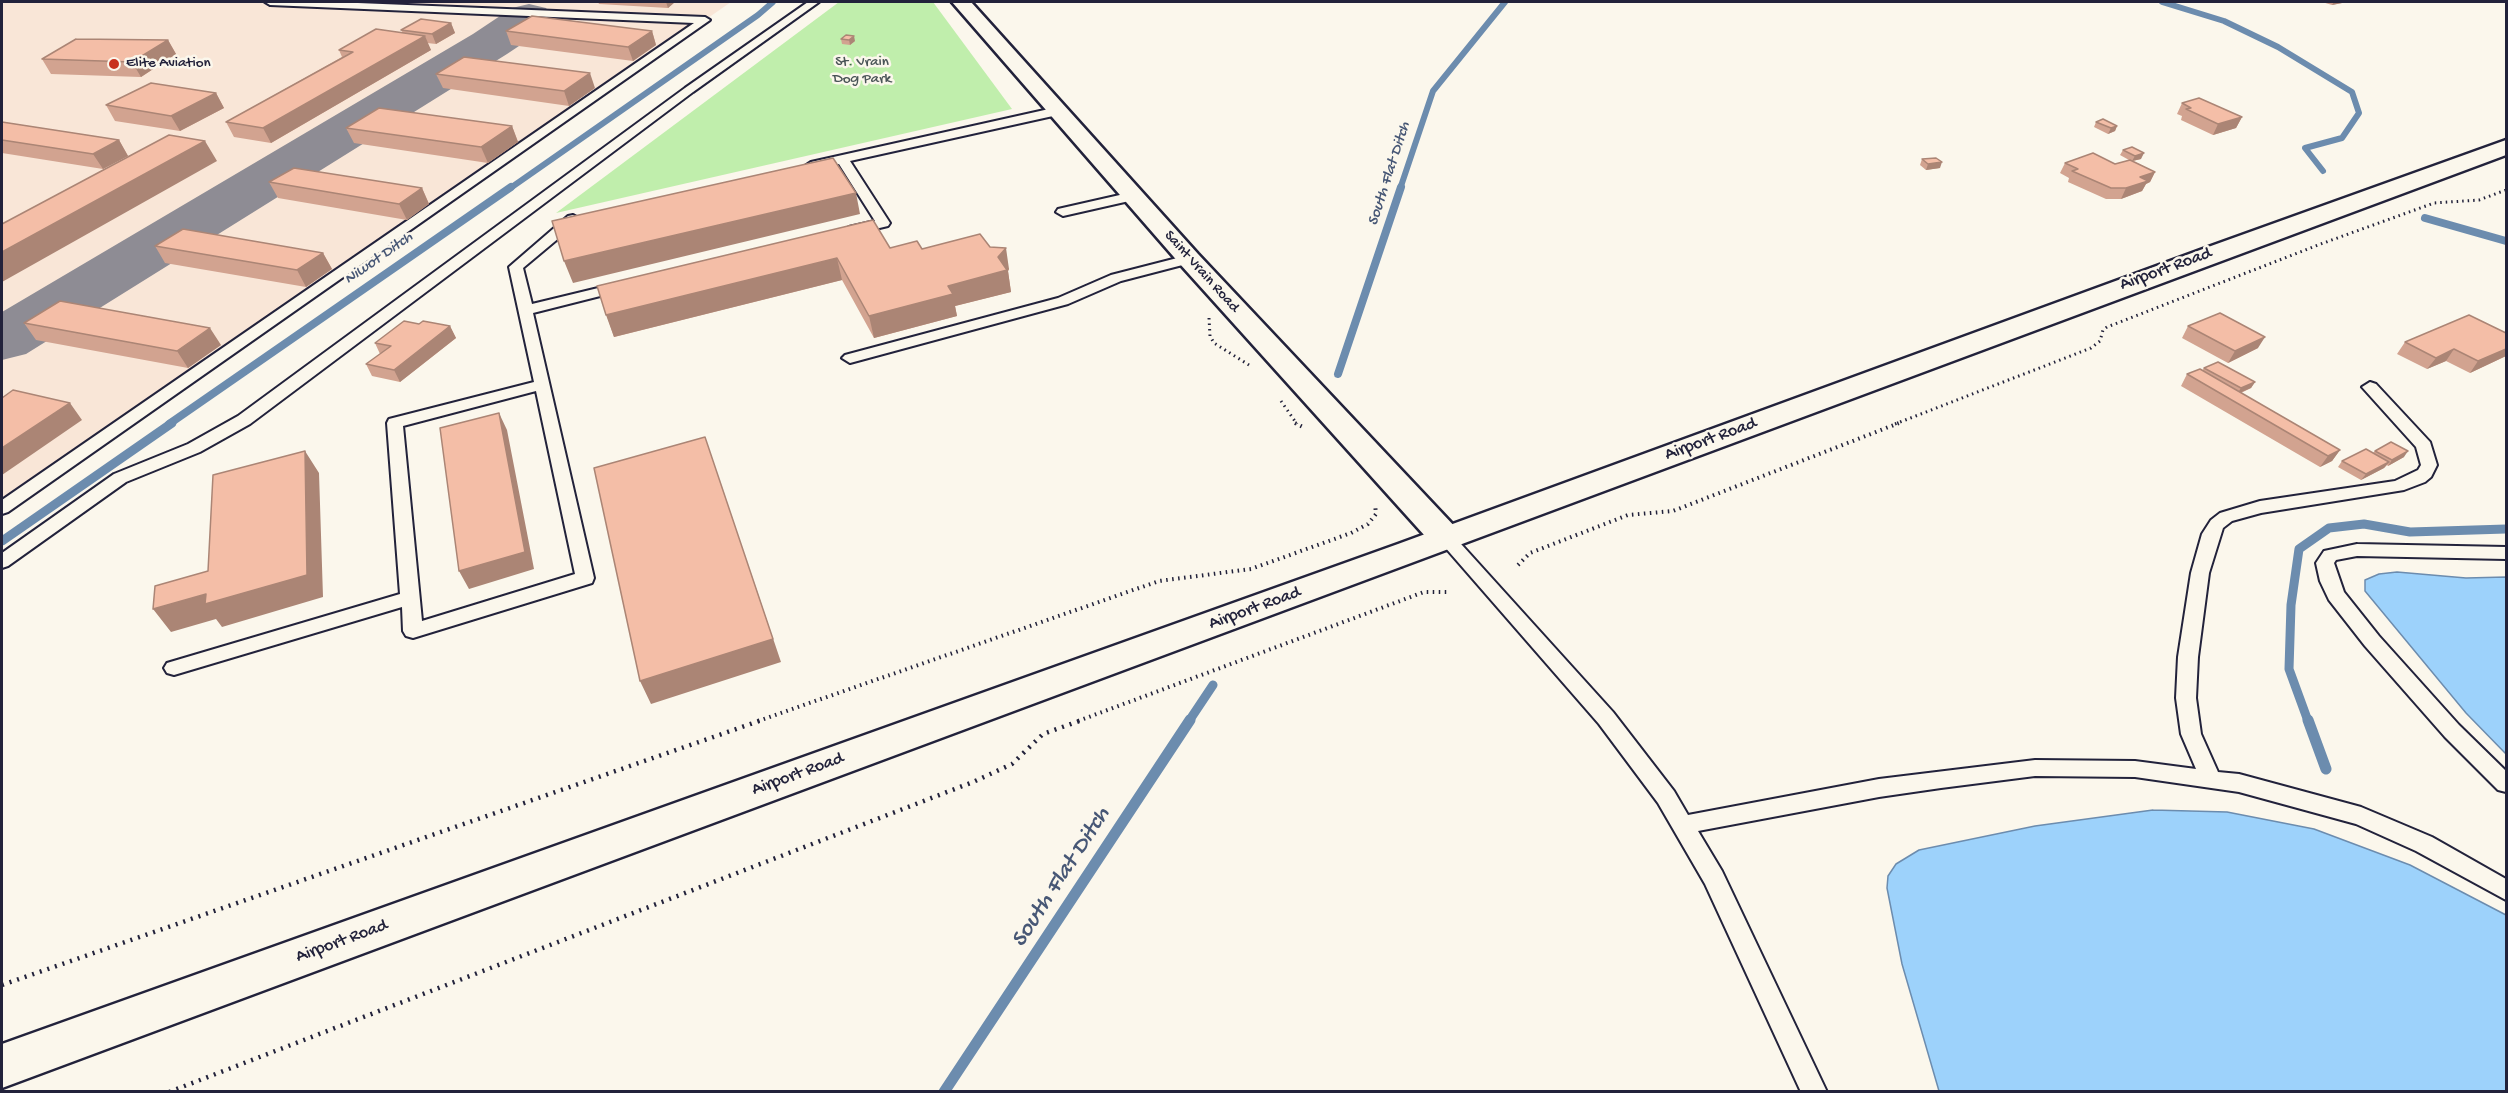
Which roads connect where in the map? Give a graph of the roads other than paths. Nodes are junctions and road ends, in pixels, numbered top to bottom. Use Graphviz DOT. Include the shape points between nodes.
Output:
graph roads {
  1 [pos="270,2"];
  2 [pos="814,2"];
  3 [pos="961,2"];
  4 [pos="1058,111"];
  5 [pos="2506,147"];
  6 [pos="842,159"];
  7 [pos="795,169"];
  8 [pos="1132,196"];
  9 [pos="1063,212"];
  10 [pos="585,216"];
  11 [pos="837,234"];
  12 [pos="1189,259"];
  13 [pos="641,282"];
  14 [pos="526,310"];
  15 [pos="850,358"];
  16 [pos="542,385"];
  17 [pos="2370,387"];
  18 [pos="2,508"];
  19 [pos="1446,538"];
  20 [pos="2506,552"];
  21 [pos="2,562"];
  22 [pos="410,598"];
  23 [pos="174,668"];
  24 [pos="2210,777"];
  25 [pos="2506,784"];
  26 [pos="1684,825"];
  27 [pos="2506,890"];
  28 [pos="2,1066"];
  29 [pos="1814,1092"];
  1 -- 18 [label="lane" via="705,20"];
  2 -- 21 [label="lane" via="244,420 194,448 120,478"];
  3 -- 4 [label="main road, Saint Vrain Road"];
  4 -- 6 [label="lane"];
  4 -- 8 [label="main road, Saint Vrain Road"];
  5 -- 19 [label="main road, Airport Road"];
  6 -- 7 [label="lane"];
  6 -- 11 [label="lane" via="883,223"];
  8 -- 9 [label="lane"];
  8 -- 12 [label="main road, Saint Vrain Road"];
  10 -- 14 [label="lane" via="574,218 516,267"];
  12 -- 15 [label="lane" via="1116,278 1063,301"];
  12 -- 19 [label="main road, Saint Vrain Road"];
  13 -- 14 [label="lane"];
  14 -- 16 [label="lane"];
  16 -- 22 [label="lane" via="394,423"];
  16 -- 22 [label="lane" via="585,578 413,631"];
  17 -- 24 [label="lane" via="2424,446 2429,465 2425,473 2390,488 2260,507 2226,518 2211,534 2199,583 2186,698 2192,734"];
  19 -- 26 [label="lane" via="1606,718"];
  19 -- 28 [label="main road, Airport Road"];
  20 -- 25 [label="lane" via="2356,550 2330,555 2325,563 2329,581 2353,619 2452,731"];
  22 -- 23 [label="lane"];
  24 -- 26 [label="lane" via="2135,768 2035,768 1879,788"];
  24 -- 27 [label="lane" via="2361,816 2424,844"];
  26 -- 29 [label="lane" via="1749,948"];
}
